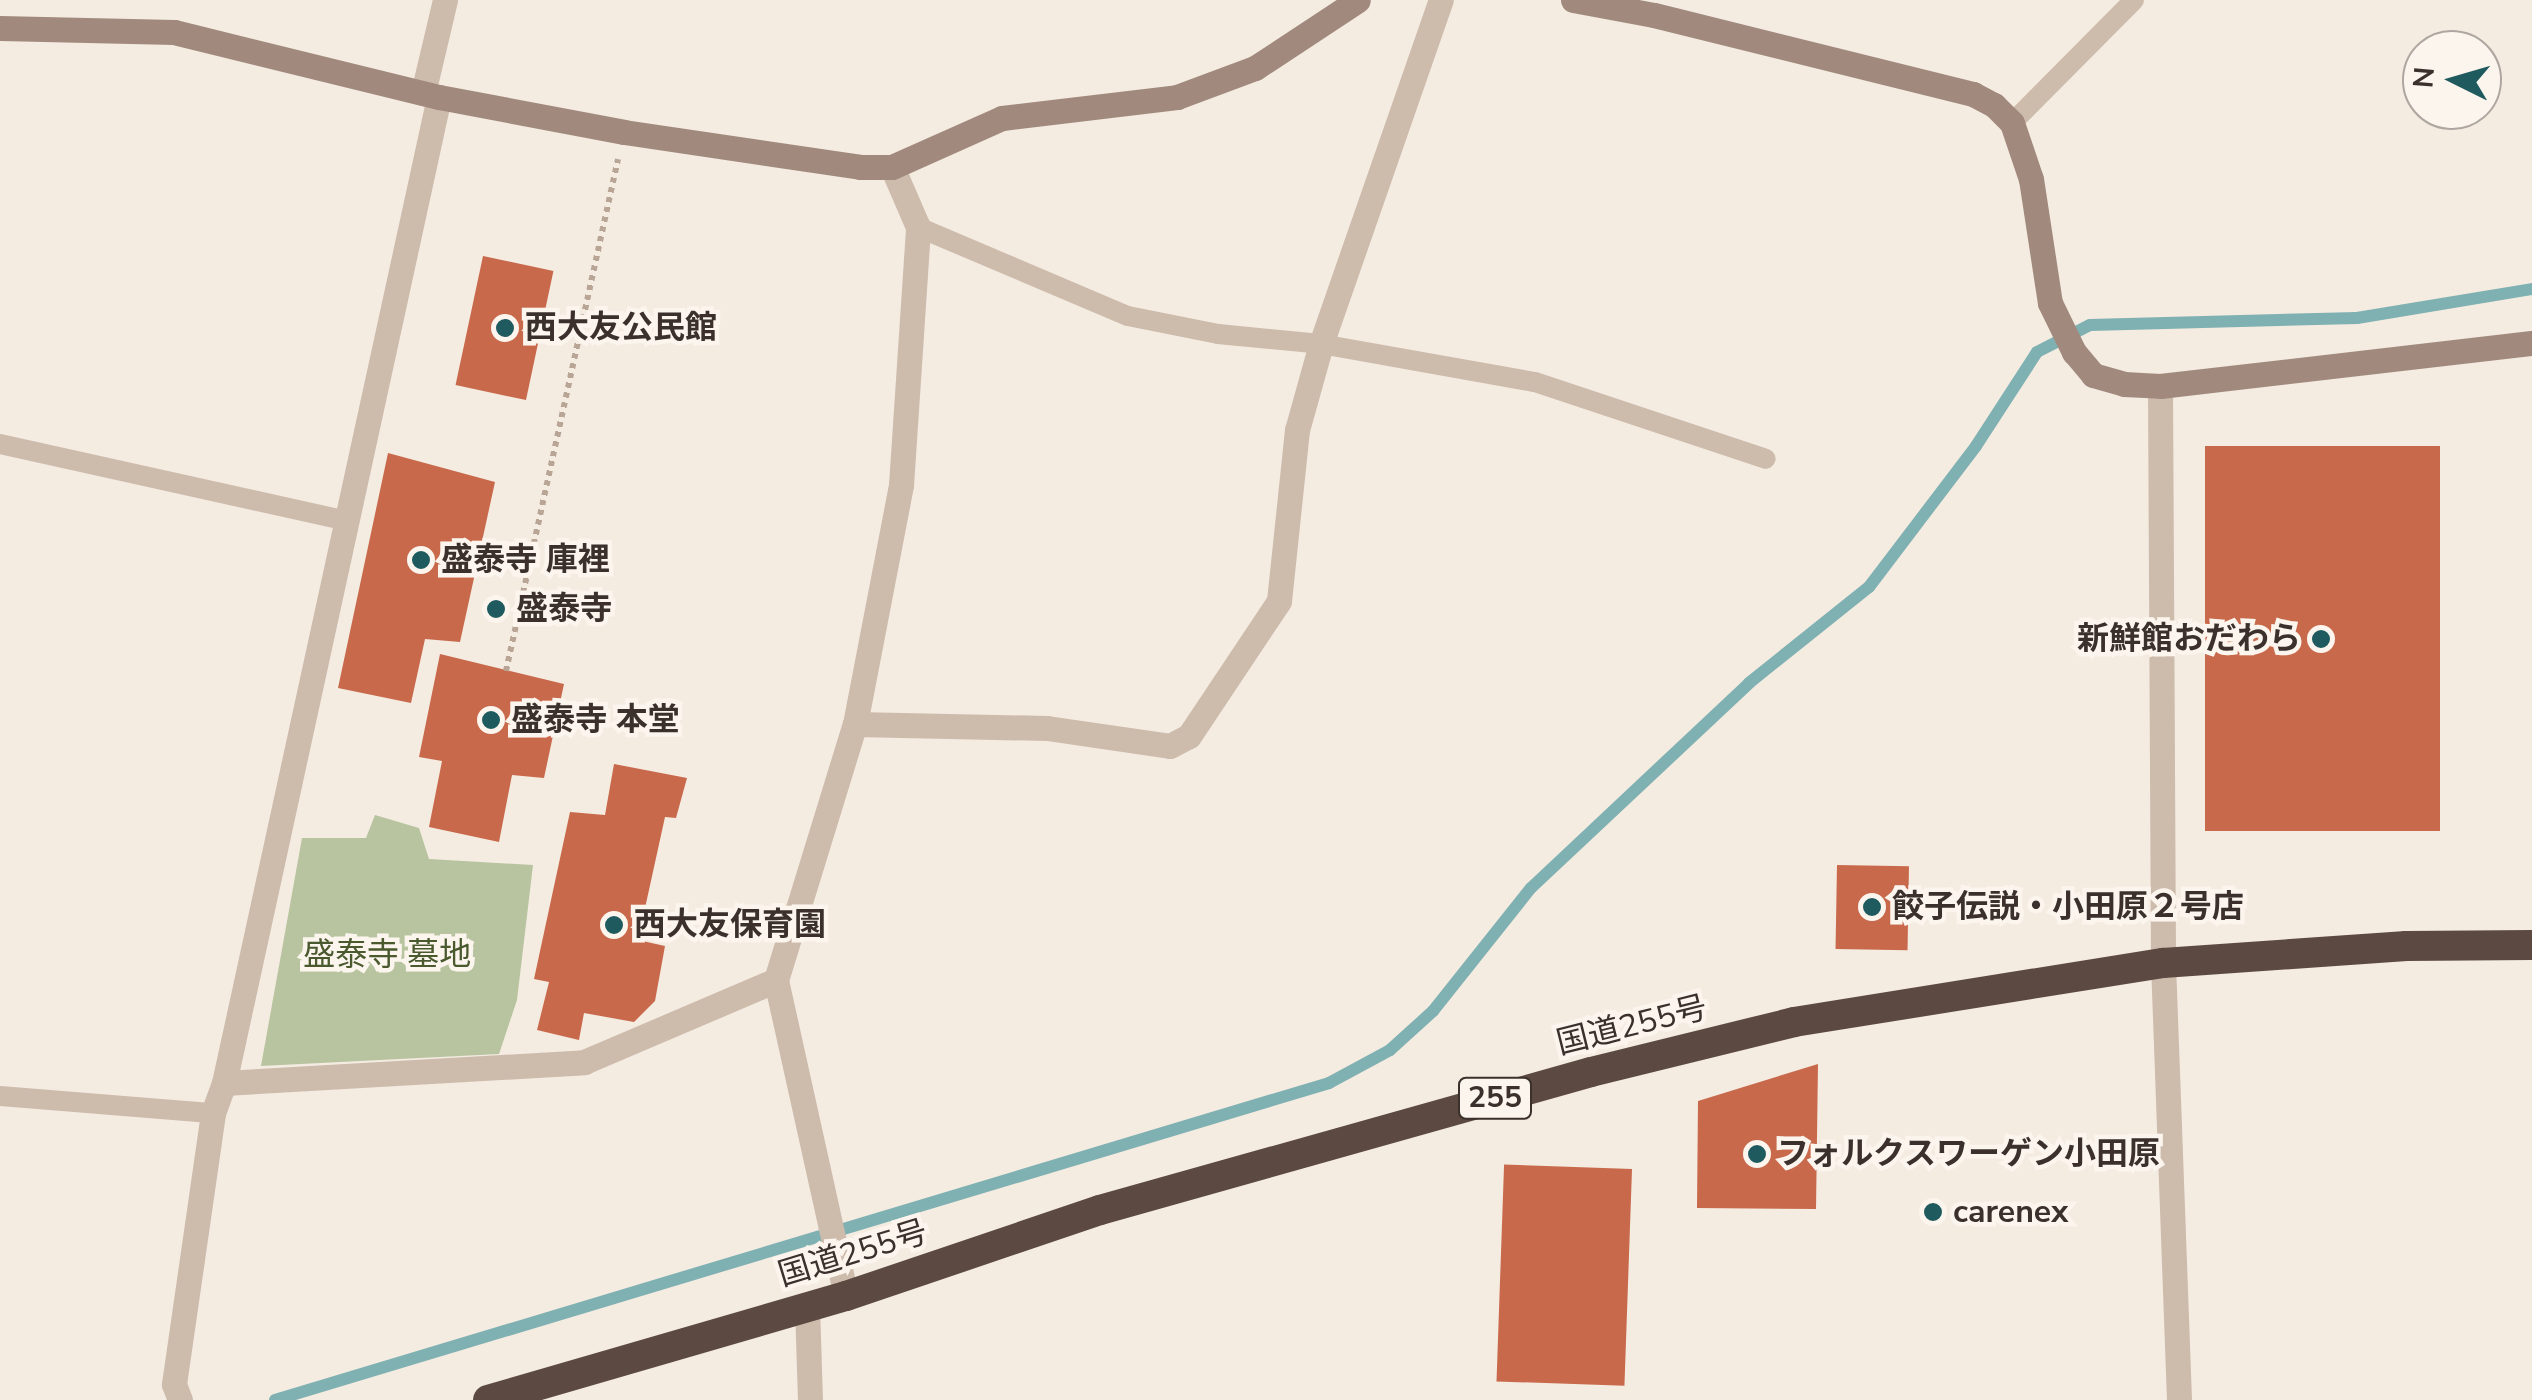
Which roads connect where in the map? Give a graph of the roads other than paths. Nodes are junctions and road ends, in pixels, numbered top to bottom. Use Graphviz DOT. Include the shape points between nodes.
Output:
graph roads {
  1 [pos="444,0"];
  2 [pos="1358,0"];
  3 [pos="1441,0"];
  4 [pos="1574,0"];
  5 [pos="2134,0"];
  6 [pos="0,28"];
  7 [pos="431,95"];
  8 [pos="2012,123"];
  9 [pos="892,167"];
  10 [pos="918,227"];
  11 [pos="2532,343"];
  12 [pos="1321,344"];
  13 [pos="2160,386"];
  14 [pos="0,444"];
  15 [pos="1766,459"];
  16 [pos="348,521"];
  17 [pos="854,724"];
  18 [pos="2532,945"];
  19 [pos="2163,963"];
  20 [pos="776,980"];
  21 [pos="224,1083"];
  22 [pos="0,1096"];
  23 [pos="212,1113"];
  24 [pos="846,1296"];
  25 [pos="806,1304"];
  26 [pos="180,1400"];
  27 [pos="488,1400"];
  28 [pos="810,1400"];
  29 [pos="2179,1400"];
  1 -- 7 [label="street"];
  2 -- 9 [label="street" via="1255,68 1178,97 1002,118"];
  3 -- 12 [label="street"];
  4 -- 8 [label="street" via="1973,94"];
  5 -- 8 [label="lane"];
  6 -- 7 [label="street" via="174,32"];
  7 -- 9 [label="street" via="624,132"];
  7 -- 16 [label="street"];
  8 -- 13 [label="street" via="2031,180 2050,303 2074,352 2094,374"];
  9 -- 10 [label="street"];
  10 -- 12 [label="lane" via="1128,316"];
  10 -- 17 [label="street" via="901,485"];
  11 -- 13 [label="street"];
  12 -- 15 [label="lane" via="1535,382"];
  12 -- 17 [label="street" via="1297,430 1278,601 1189,736 1170,746 1046,728"];
  13 -- 19 [label="street"];
  14 -- 16 [label="lane"];
  16 -- 21 [label="street"];
  17 -- 20 [label="street"];
  18 -- 19 [label="highway, 国道255号 / 255" via="2406,946"];
  19 -- 24 [label="highway, 国道255号 / 255" via="1794,1022 1592,1072 1100,1210"];
  19 -- 29 [label="street"];
  20 -- 21 [label="street" via="584,1062"];
  20 -- 24 [label="street"];
  21 -- 23 [label="street"];
  22 -- 23 [label="lane"];
  23 -- 26 [label="street" via="174,1384"];
  24 -- 25 [label="highway, 国道255号 / 255"];
  25 -- 27 [label="highway, 国道255号 / 255"];
  25 -- 28 [label="street"];
}
